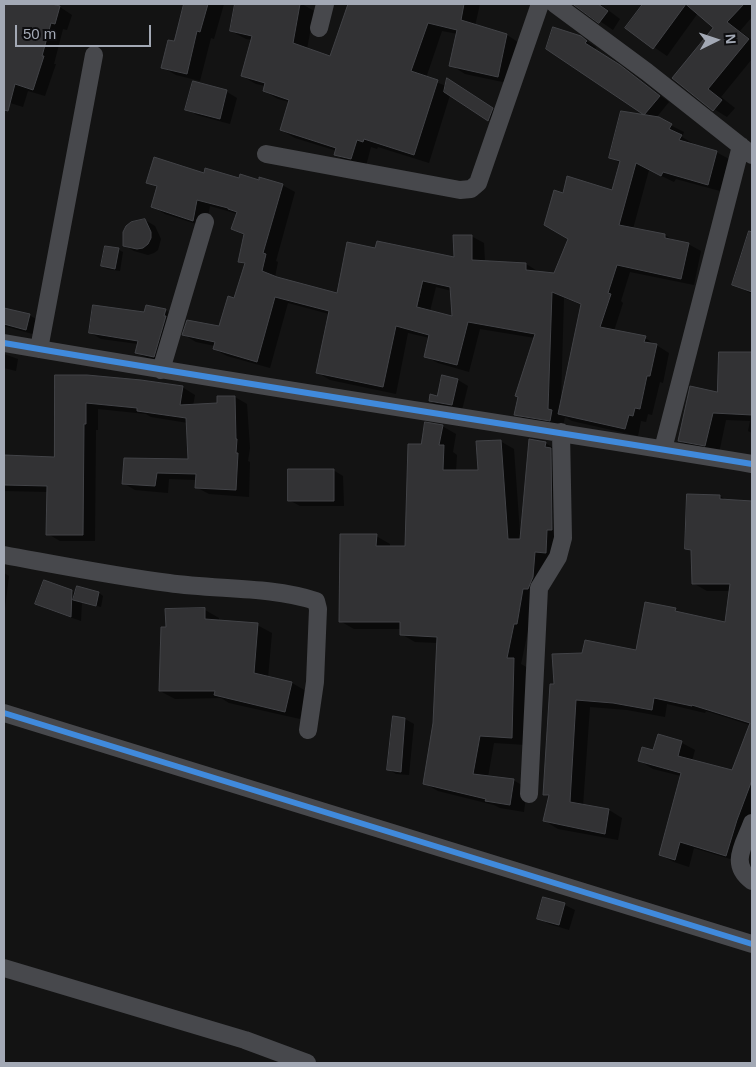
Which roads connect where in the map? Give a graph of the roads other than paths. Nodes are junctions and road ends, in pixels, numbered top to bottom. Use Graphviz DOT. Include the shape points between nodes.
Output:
graph roads {
  1 [pos="325,4"];
  2 [pos="540,4"];
  3 [pos="555,4"];
  4 [pos="319,28"];
  5 [pos="94,55"];
  6 [pos="747,151"];
  7 [pos="266,154"];
  8 [pos="205,222"];
  9 [pos="4,343"];
  10 [pos="39,349"];
  11 [pos="161,370"];
  12 [pos="561,432"];
  13 [pos="663,449"];
  14 [pos="752,464"];
  15 [pos="4,555"];
  16 [pos="4,712"];
  17 [pos="308,730"];
  18 [pos="529,794"];
  19 [pos="752,824"];
  20 [pos="752,881"];
  21 [pos="752,944"];
  22 [pos="4,968"];
  23 [pos="307,1063"];
  1 -- 4 [label="street"];
  2 -- 7 [label="street" via="478,183 471,189 460,190"];
  3 -- 6 [label="street"];
  5 -- 10 [label="street"];
  6 -- 13 [label="street"];
  8 -- 11 [label="street"];
  9 -- 10 [label="street"];
  10 -- 11 [label="street"];
  11 -- 12 [label="street"];
  12 -- 13 [label="street"];
  12 -- 18 [label="street" via="563,538 558,557 539,588"];
  13 -- 14 [label="street"];
  15 -- 17 [label="street" via="170,583 253,590 316,601 315,682"];
  16 -- 21 [label="street"];
  19 -- 20 [label="street" via="738,858 743,873"];
  22 -- 23 [label="street" via="246,1040"];
}
